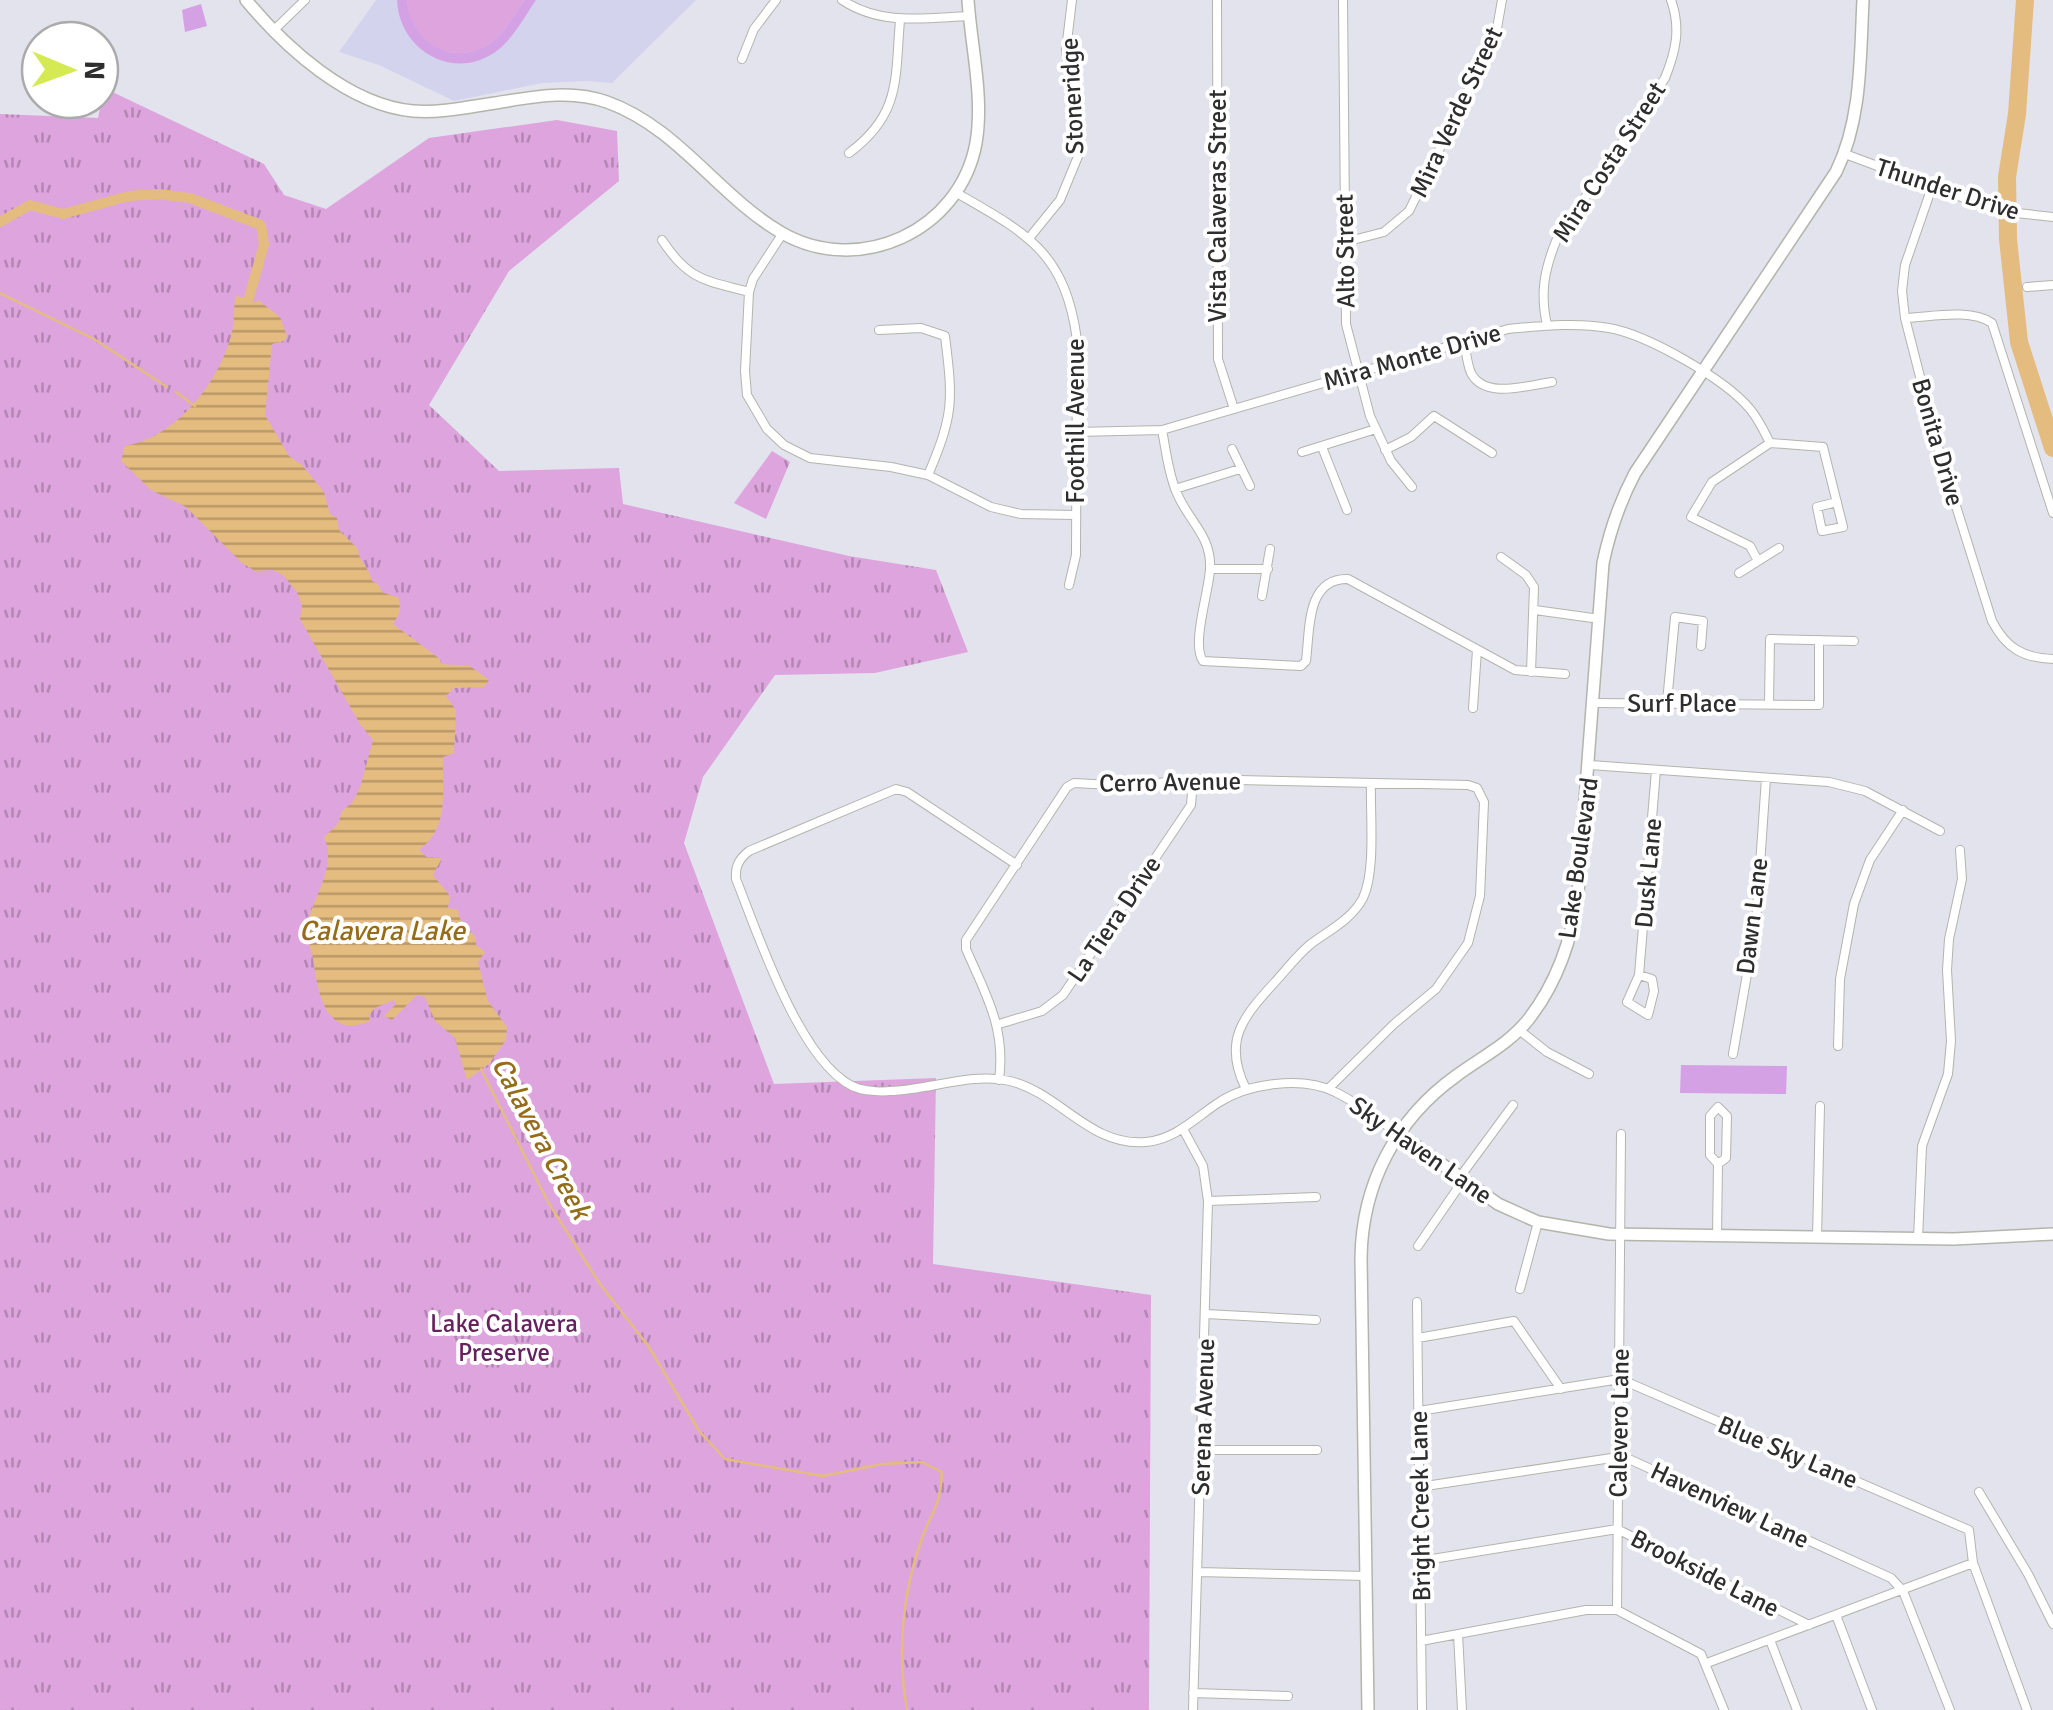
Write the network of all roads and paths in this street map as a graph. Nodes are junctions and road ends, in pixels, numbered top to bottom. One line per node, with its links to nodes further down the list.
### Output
1 (246, 0): 14 (main road)
2 (305, 0): 14 (street)
3 (776, 0): 15 (street)
4 (842, 0): 13 (street)
5 (968, 0): 12 (main road)
6 (1072, 0): 22 (street, Stoneridge)
7 (1217, 0): 35 (street, Vista Calaveras Street)
8 (1343, 0): 24 (street, Alto Street)
9 (1502, 0): 24 (street, Mira Verde Street)
10 (1671, 0): 29 (street, Mira Costa Street)
11 (1864, 0): 17 (main road, Lake Boulevard)
12 (969, 16): 13 (street); 19 (main road)
13 (900, 20): 16 (street)
14 (273, 31): 21 (main road)
15 (742, 59)
16 (849, 153)
17 (1845, 154): 18 (street, Thunder Drive); 33 (main road, Lake Boulevard)
18 (1932, 187): 20 (street, Thunder Drive); 28 (street, Bonita Drive)
19 (955, 192): 21 (main road); 22 (street, Foothill Avenue)
20 (2053, 217)
21 (783, 233): 27 (street)
22 (1030, 238): 38 (street, Foothill Avenue)
23 (662, 240): 27 (street)
24 (1345, 242): 32 (street, Alto Street)
25 (2053, 285): 26 (street)
26 (2028, 287)
27 (749, 292): 46 (street)
28 (1905, 318): 52 (street); 69 (street, Bonita Drive)
29 (1547, 326): 31 (street, Mira Monte Drive); 33 (street, Mira Monte Drive)
30 (880, 330): 46 (street)
31 (1464, 342): 32 (street, Mira Monte Drive); 34 (street)
32 (1358, 372): 35 (street, Mira Monte Drive); 36 (street, Alto Street)
33 (1701, 372): 39 (street, Mira Monte Drive); 64 (main road, Lake Boulevard)
34 (1552, 382)
35 (1234, 409): 37 (street, Mira Monte Drive)
36 (1376, 429): 40 (street); 42 (street, Alto Street)
37 (1162, 430): 38 (street, Mira Monte Drive); 49 (street)
38 (1078, 432): 53 (street, Foothill Avenue)
39 (1770, 443): 50 (street); 57 (street)
40 (1322, 447): 43 (street); 51 (street)
41 (1232, 450): 45 (street)
42 (1386, 450): 44 (street); 48 (street, Alto Street)
43 (1302, 452)
44 (1492, 453)
45 (1240, 469): 47 (street); 49 (street)
46 (928, 475): 53 (street)
47 (1250, 486)
48 (1412, 488)
49 (1174, 489): 58 (street)
50 (1836, 502)
51 (1347, 510)
52 (2053, 514)
53 (1076, 515): 61 (street, Foothill Avenue)
54 (1779, 548): 57 (street)
55 (1270, 549): 59 (street)
56 (1501, 557): 63 (street)
57 (1758, 561): 60 (street)
58 (1210, 569): 59 (street); 68 (street)
59 (1268, 569): 62 (street)
60 (1739, 573)
61 (1069, 584)
62 (1262, 596)
63 (1535, 610): 64 (street); 70 (street)
64 (1600, 619): 73 (main road, Lake Boulevard)
65 (1819, 640): 66 (street); 74 (street, Surf Place); 74 (street, Surf Place)
66 (1854, 641)
67 (1702, 646): 72 (street)
68 (1477, 650): 70 (street); 75 (street)
69 (2053, 659)
70 (1531, 672): 71 (street)
71 (1565, 674)
72 (1667, 702): 73 (street, Surf Place); 74 (street, Surf Place)
73 (1595, 703): 76 (main road, Lake Boulevard)
74 (1769, 704)
75 (1473, 708)
76 (1590, 765): 77 (street); 87 (main road, Lake Boulevard)
77 (1656, 770): 78 (street); 85 (street, Dusk Lane)
78 (1766, 778): 81 (street); 89 (street, Dawn Lane)
79 (1194, 779): 80 (street, Cerro Avenue); 84 (street, Cerro Avenue); 86 (street, La Tiera Drive)
80 (1371, 784): 92 (street); 93 (street, Cerro Avenue)
81 (1903, 810): 82 (street); 88 (street)
82 (1940, 830)
83 (1960, 850): 108 (street)
84 (1016, 864): 86 (street, Cerro Avenue); 91 (street, Sky Haven Lane)
85 (1639, 975): 85 (street, Dusk Lane)
86 (998, 1024): 91 (street, Cerro Avenue)
87 (1519, 1030): 90 (street); 97 (main road, Lake Boulevard)
88 (1838, 1046)
89 (1733, 1054)
90 (1589, 1074)
91 (999, 1080): 96 (street, Sky Haven Lane)
92 (1246, 1089): 93 (street, Sky Haven Lane); 96 (street, Sky Haven Lane)
93 (1328, 1089): 97 (street, Sky Haven Lane)
94 (1513, 1105): 100 (street)
95 (1820, 1106): 107 (street)
96 (1183, 1130): 102 (street, Serena Avenue)
97 (1398, 1133): 100 (main road, Sky Haven Lane); 127 (main road, Lake Boulevard)
98 (1621, 1134): 104 (street, Calevero Lane)
99 (1718, 1164): 99 (street); 106 (street)
100 (1462, 1178): 103 (main road, Sky Haven Lane); 109 (street)
101 (1316, 1197): 102 (street)
102 (1208, 1201): 112 (street, Serena Avenue)
103 (1538, 1222): 104 (main road, Sky Haven Lane); 110 (street)
104 (1620, 1234): 106 (main road, Sky Haven Lane); 115 (street, Calevero Lane)
105 (2053, 1234): 108 (main road, Sky Haven Lane)
106 (1717, 1236): 107 (main road, Sky Haven Lane)
107 (1817, 1238): 108 (main road, Sky Haven Lane)
108 (1918, 1239)
109 (1418, 1246)
110 (1520, 1289)
111 (1418, 1302): 114 (street, Bright Creek Lane)
112 (1206, 1314): 113 (street); 118 (street, Serena Avenue)
113 (1316, 1320)
114 (1418, 1338): 116 (street); 117 (street, Bright Creek Lane)
115 (1620, 1380): 116 (street); 120 (street, Calevero Lane); 125 (street, Blue Sky Lane)
116 (1561, 1388): 117 (street)
117 (1419, 1411): 121 (street, Bright Creek Lane)
118 (1202, 1450): 119 (street); 126 (street, Serena Avenue)
119 (1317, 1450)
120 (1618, 1458): 121 (street, Havenview Lane); 123 (street, Calevero Lane); 128 (street, Havenview Lane)
121 (1419, 1487): 124 (street, Bright Creek Lane)
122 (1979, 1492): 131 (street)
123 (1618, 1529): 124 (street, Brookside Lane); 129 (street, Calevero Lane); 132 (street, Brookside Lane)
124 (1420, 1561): 135 (street, Bright Creek Lane)
125 (1973, 1563): 128 (street); 147 (street, Blue Sky Lane)
126 (1198, 1572): 127 (street); 137 (street, Serena Avenue)
127 (1366, 1576): 140 (main road, Lake Boulevard)
128 (1904, 1591): 130 (street); 146 (street)
129 (1617, 1610): 133 (street); 136 (street)
130 (1836, 1615): 132 (street); 145 (street)
131 (2053, 1624)
132 (1810, 1625): 134 (street)
133 (1458, 1634): 135 (street); 142 (street)
134 (1770, 1640): 136 (street); 144 (street)
135 (1421, 1641): 141 (street, Bright Creek Lane)
136 (1707, 1663): 143 (street)
137 (1193, 1694): 138 (street); 139 (street, Serena Avenue)
138 (1288, 1696)
139 (1192, 1710)
140 (1368, 1710)
141 (1422, 1710)
142 (1462, 1710)
143 (1724, 1710)
144 (1797, 1710)
145 (1872, 1710)
146 (1950, 1710)
147 (2027, 1710)

